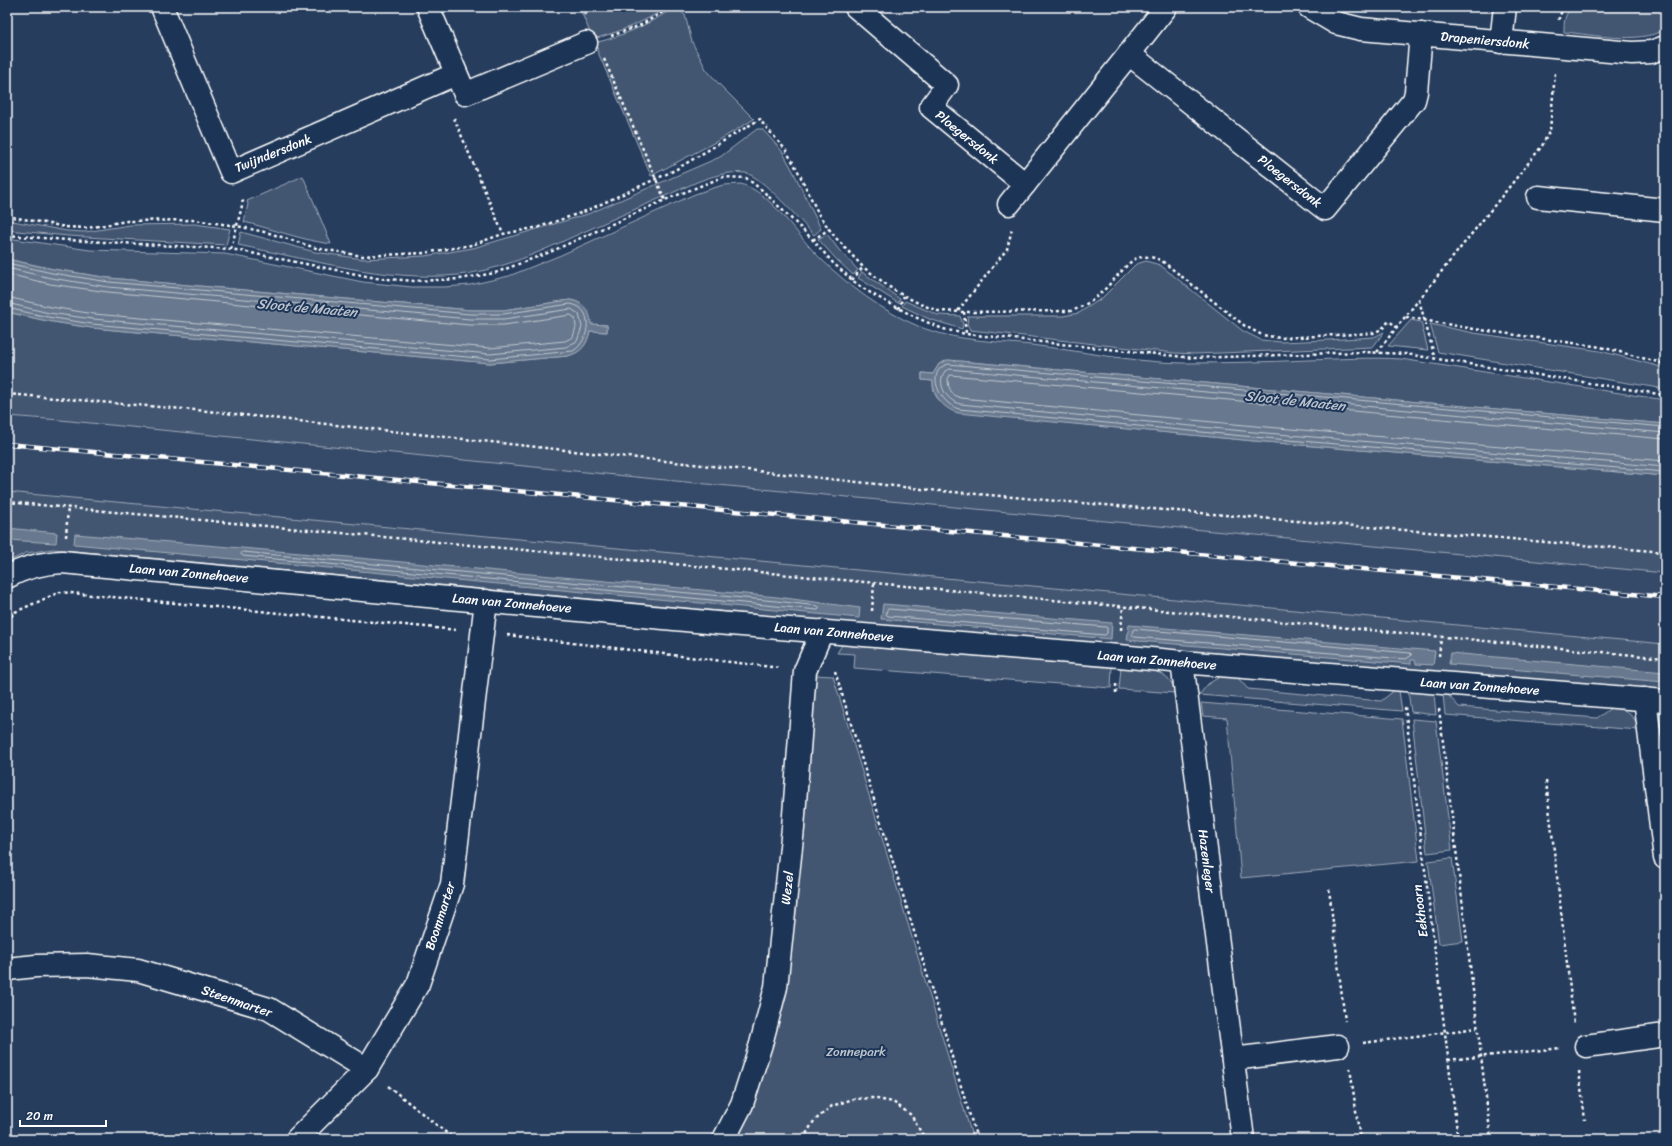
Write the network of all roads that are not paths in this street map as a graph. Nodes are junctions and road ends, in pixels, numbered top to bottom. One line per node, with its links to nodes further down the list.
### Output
1 (162, 7): 12 (street, Twijndersdonk)
2 (428, 7): 12 (street)
3 (856, 7): 13 (street, Ploegersdonk)
4 (1166, 7): 11 (street)
5 (1309, 7): 7 (street, Drapeniersdonk)
6 (1505, 7): 9 (street)
7 (1420, 34): 9 (street, Drapeniersdonk); 11 (street, Ploegersdonk)
8 (591, 42): 12 (street, Twijndersdonk)
9 (1501, 42): 10 (street, Drapeniersdonk)
10 (1665, 48)
11 (1129, 54): 13 (street)
12 (460, 84)
13 (1025, 184): 15 (street)
14 (1538, 197): 16 (street)
15 (1010, 204)
16 (1665, 210)
17 (7, 577): 18 (street, Laan van Zonnehoeve)
18 (486, 601): 19 (street, Laan van Zonnehoeve); 28 (street, Boommarter)
19 (822, 631): 20 (street, Laan van Zonnehoeve); 30 (street, Wezel)
20 (1182, 662): 21 (street, Laan van Zonnehoeve); 27 (street, Hazenleger)
21 (1655, 700): 22 (street)
22 (1665, 858)
23 (7, 969): 28 (street, Steenmarter)
24 (1665, 1035): 26 (street)
25 (1342, 1045): 27 (street)
26 (1581, 1046)
27 (1233, 1059): 31 (street, Hazenleger)
28 (367, 1069): 29 (street, Boommarter)
29 (297, 1139)
30 (724, 1139)
31 (1243, 1139)

